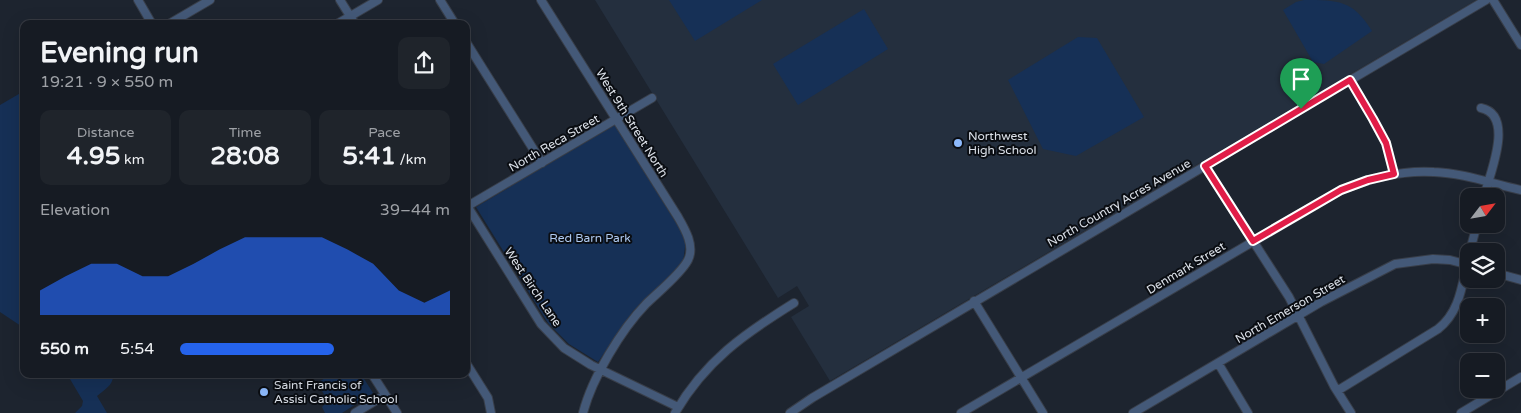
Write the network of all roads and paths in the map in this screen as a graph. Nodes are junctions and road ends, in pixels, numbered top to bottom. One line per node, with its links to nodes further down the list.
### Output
1 (138, 0): 10 (street)
2 (210, 0): 11 (street)
3 (340, 0): 9 (street)
4 (378, 0): 9 (street)
5 (440, 0): 14 (street)
6 (541, 0): 20 (street, West 9th Street North)
7 (1486, 0): 17 (street, North Country Acres Avenue)
8 (1494, 0): 15 (street)
9 (350, 16): 12 (street); 13 (street)
10 (150, 20)
11 (176, 20)
12 (344, 20)
13 (352, 20)
14 (452, 20)
15 (1521, 45)
16 (470, 48): 21 (street)
17 (1350, 80): 22 (street, North Country Acres Avenue); 23 (street)
18 (652, 98): 20 (street, North Reca Street)
19 (1481, 108): 24 (street)
20 (616, 119): 21 (street, North Reca Street); 39 (street, West 9th Street North)
21 (542, 163): 27 (street, North Reca Street)
22 (1205, 166): 29 (street); 34 (street, North Country Acres Avenue)
23 (1394, 174): 24 (street, Denmark Street); 29 (street, Denmark Street)
24 (1488, 182): 25 (street); 26 (street, Denmark Street)
25 (1486, 188)
26 (1521, 190)
27 (470, 204)
28 (470, 211): 39 (street, West Birch Lane)
29 (1253, 241): 36 (street); 40 (street, Denmark Street)
30 (1460, 263): 36 (street, North Emerson Street)
31 (1505, 276): 32 (street)
32 (1521, 280)
33 (1461, 288): 43 (street)
34 (974, 301): 40 (street); 50 (street, North Country Acres Avenue)
35 (794, 303): 45 (street)
36 (1298, 316): 37 (street, North Emerson Street); 43 (street)
37 (1218, 363): 53 (street, North Emerson Street); 54 (street)
38 (470, 369): 48 (street)
39 (602, 370): 45 (street, West Birch Lane); 49 (street)
40 (1021, 377): 51 (street, Denmark Street); 52 (street)
41 (1521, 377): 56 (street)
42 (374, 378): 44 (street)
43 (1337, 391): 55 (street)
44 (385, 395): 46 (street); 47 (street)
45 (677, 410)
46 (355, 413)
47 (397, 413)
48 (491, 413)
49 (583, 413)
50 (790, 413)
51 (961, 413)
52 (1043, 413)
53 (1133, 413)
54 (1248, 413)
55 (1351, 413)
56 (1461, 413)

